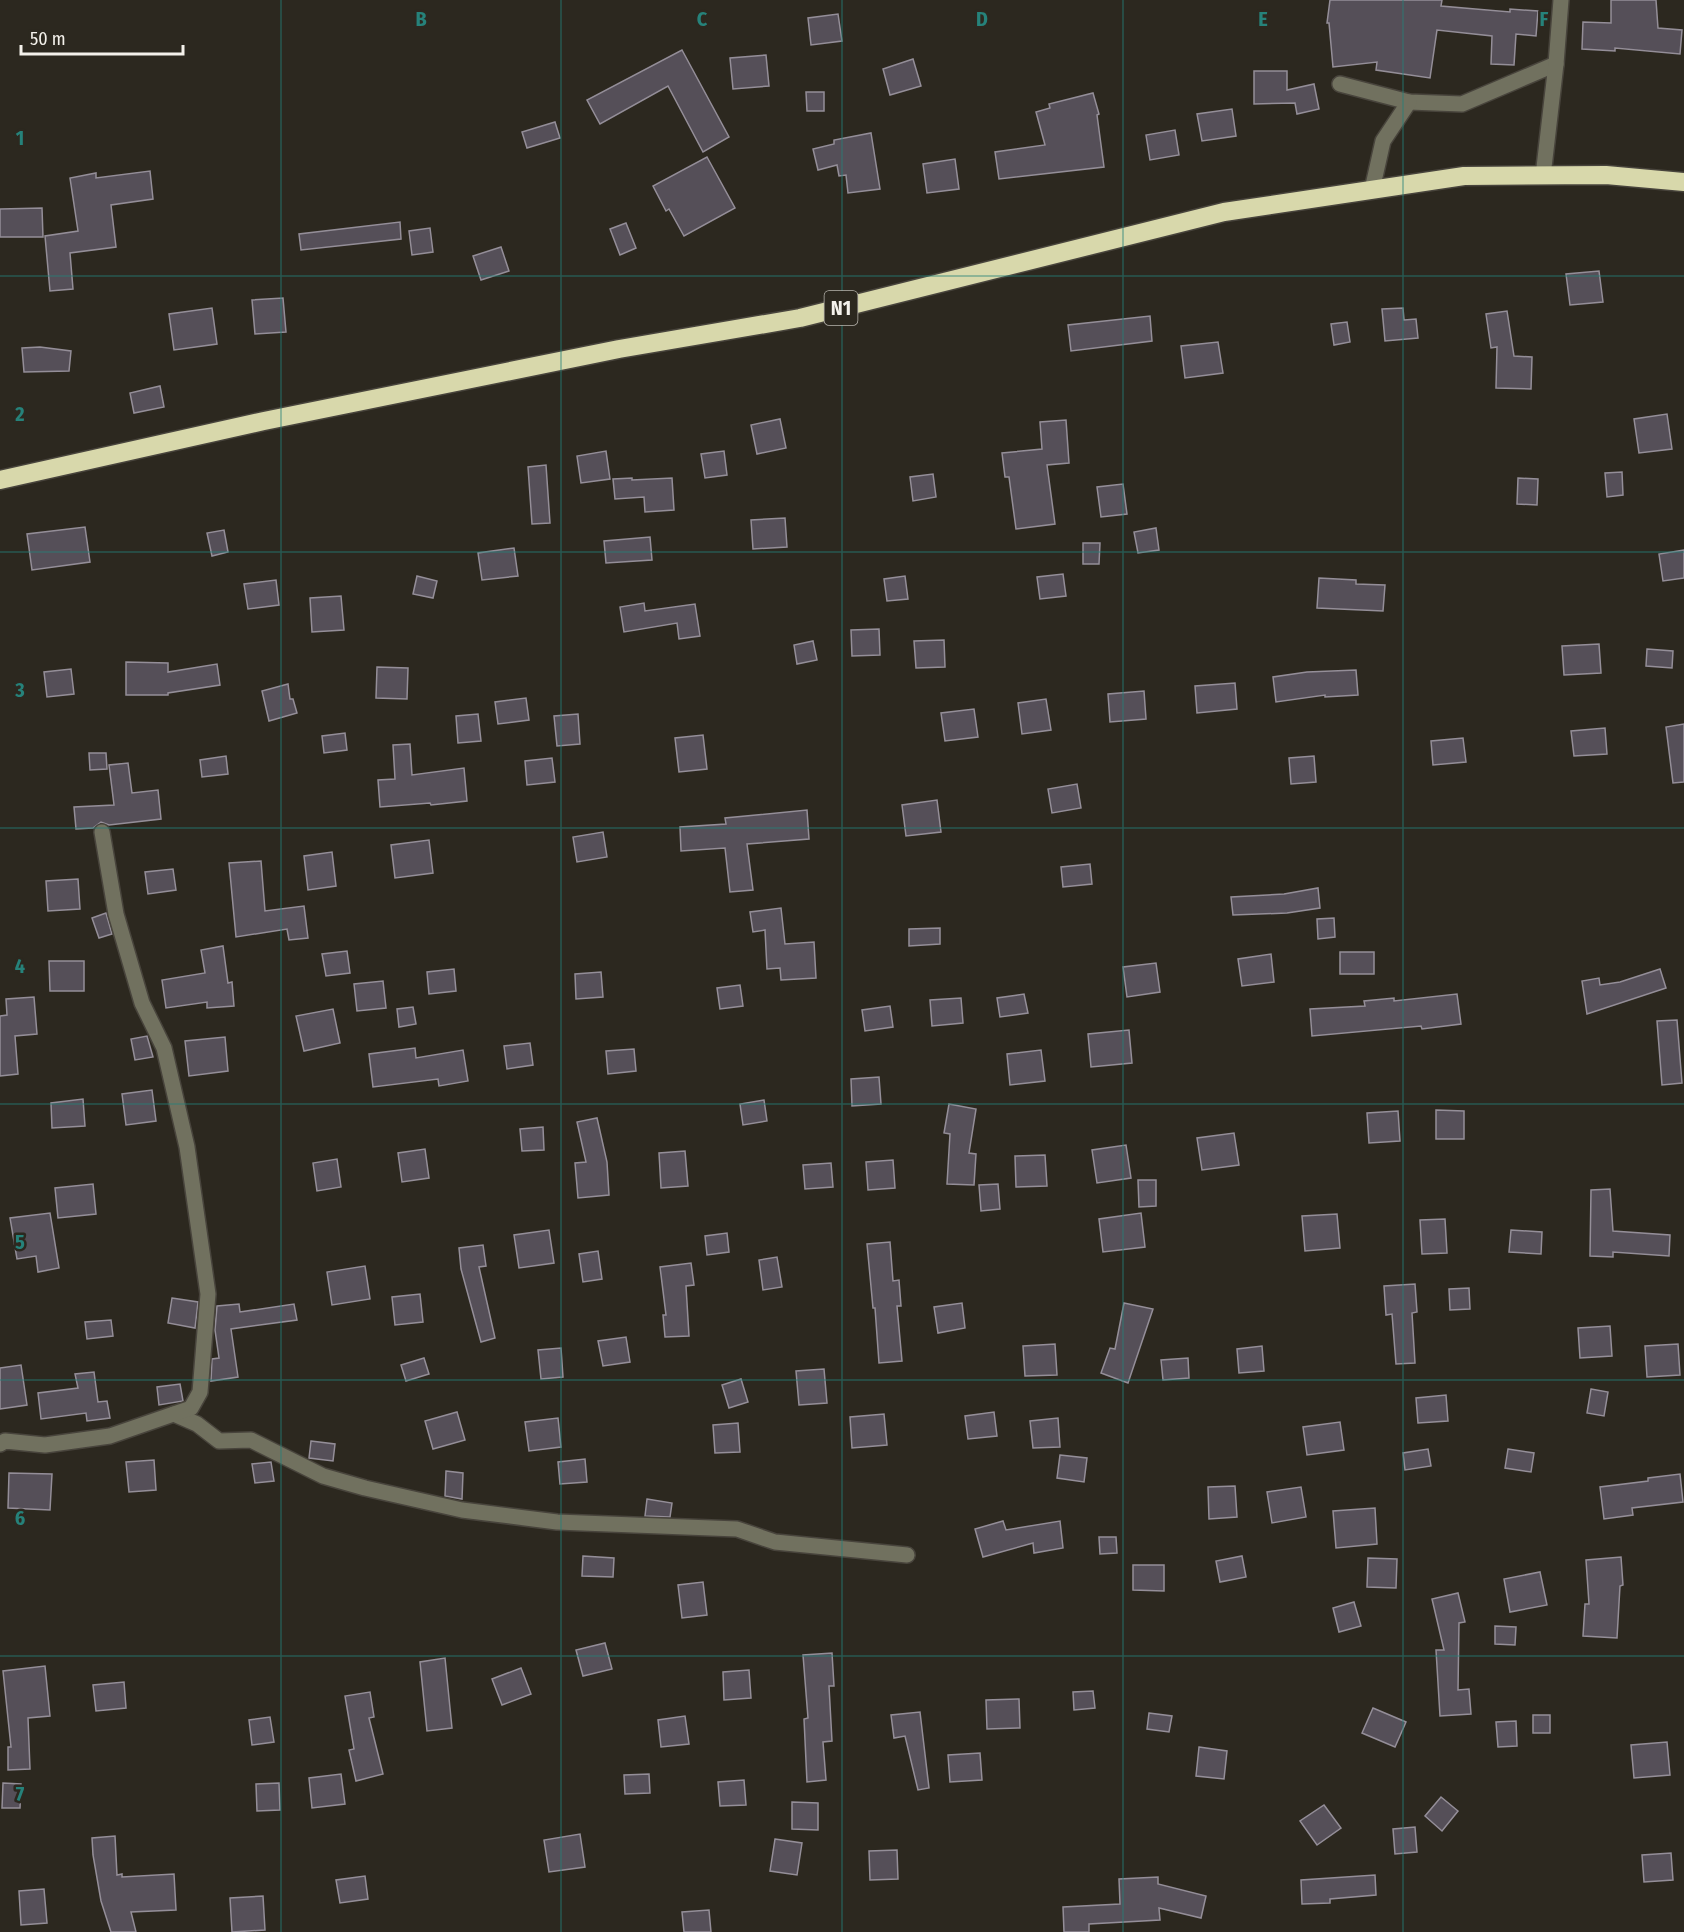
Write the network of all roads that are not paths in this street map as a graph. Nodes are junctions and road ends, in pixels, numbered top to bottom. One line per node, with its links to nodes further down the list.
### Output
1 (1561, 0): 2 (street)
2 (1556, 64): 4 (street); 5 (street)
3 (1340, 84): 4 (street)
4 (1409, 102): 7 (street)
5 (1543, 176): 6 (highway, N1); 7 (highway, N1)
6 (1684, 182)
7 (1372, 190): 8 (highway, N1)
8 (0, 480)
9 (102, 832): 10 (street)
10 (174, 1414): 11 (street); 12 (street)
11 (0, 1444)
12 (907, 1555)

